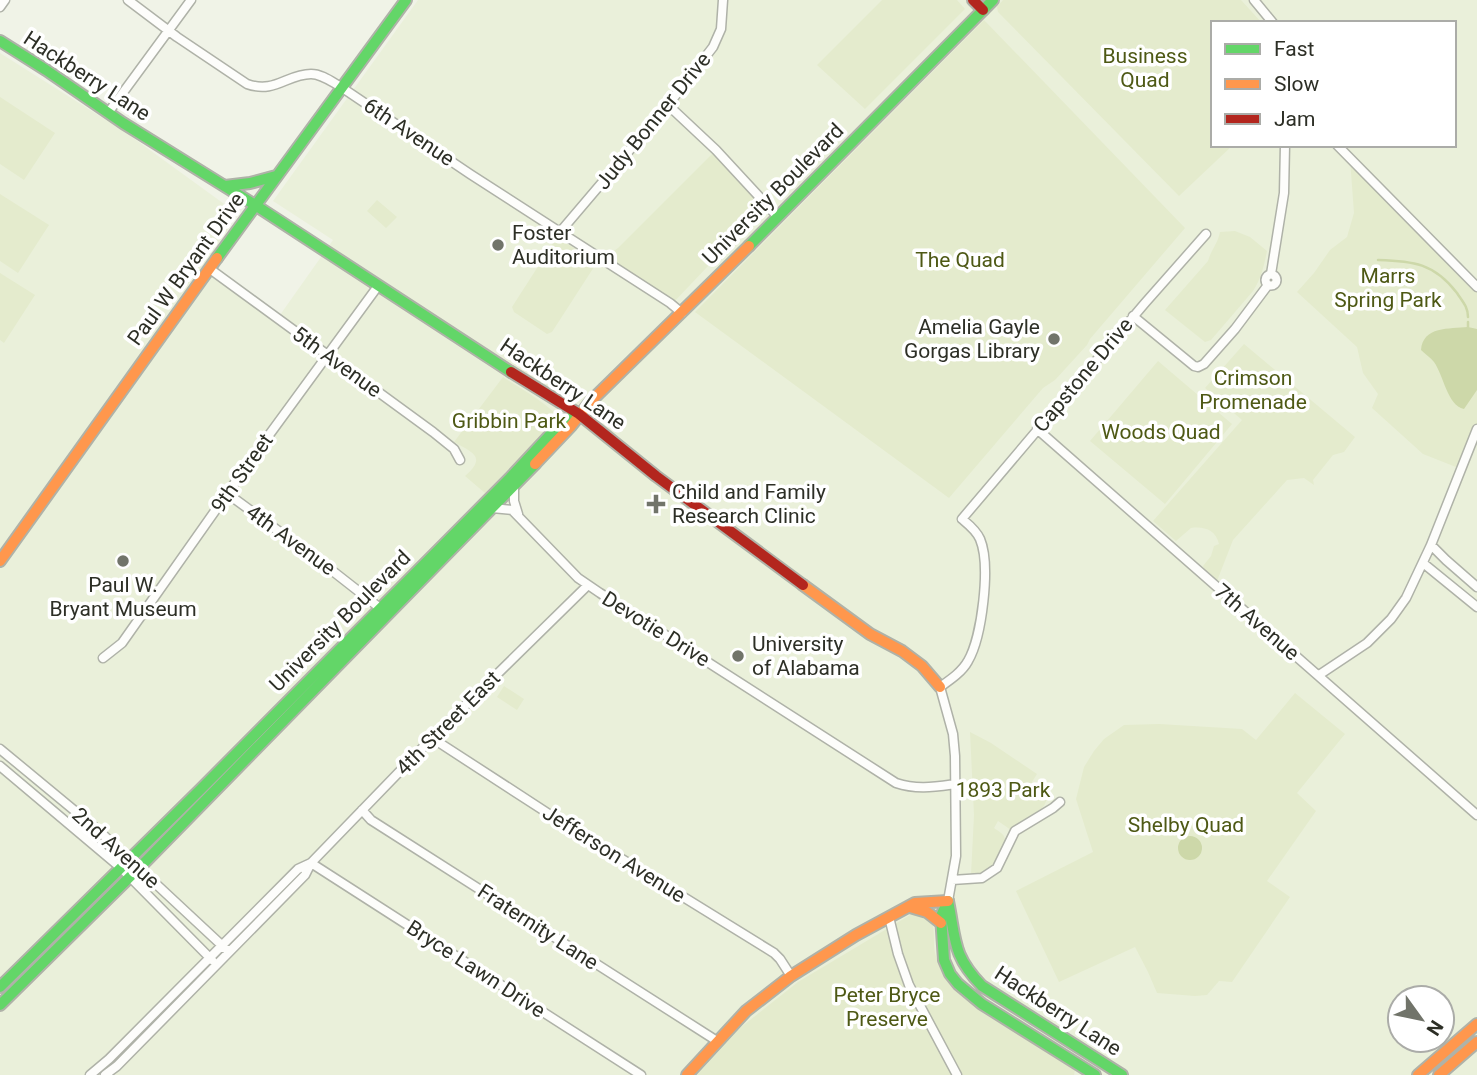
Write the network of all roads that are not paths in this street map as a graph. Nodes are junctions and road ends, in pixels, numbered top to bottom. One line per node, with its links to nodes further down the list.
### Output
1 (5, 0): 9 (street)
2 (128, 0): 12 (street, 6th Avenue)
3 (191, 0): 12 (street)
4 (406, 0): 14 (main road, Paul W Bryant Drive)
5 (723, 0): 15 (street, Judy Bonner Drive)
6 (973, 0): 10 (main road)
7 (993, 0): 10 (main road, University Boulevard)
8 (1254, 0): 11 (street)
9 (0, 7)
10 (983, 10): 22 (main road, University Boulevard)
11 (1271, 21)
12 (169, 31): 14 (street, 6th Avenue); 16 (street)
13 (0, 41): 16 (main road, Hackberry Lane)
14 (341, 87): 19 (main road, Paul W Bryant Drive); 23 (street, 6th Avenue)
15 (668, 105): 22 (street); 23 (street, Judy Bonner Drive)
16 (108, 113): 20 (main road, Hackberry Lane)
17 (1284, 147): 29 (street)
18 (1339, 147): 27 (street)
19 (276, 176): 20 (main road); 21 (main road, Paul W Bryant Drive)
20 (225, 186): 21 (main road, Hackberry Lane)
21 (255, 205): 25 (main road, Paul W Bryant Drive); 26 (main road, Hackberry Lane)
22 (777, 216): 28 (main road, University Boulevard)
23 (560, 232): 28 (street, 6th Avenue)
24 (1206, 234): 29 (street, Capstone Drive)
25 (210, 269): 30 (street, 5th Avenue); 40 (main road, Paul W Bryant Drive)
26 (378, 286): 30 (street, 9th Street); 31 (main road, Hackberry Lane)
27 (1477, 287)
28 (682, 313): 31 (main road, University Boulevard)
29 (1133, 316): 32 (street, Capstone Drive)
30 (327, 355): 34 (street, 5th Avenue); 36 (street, 9th Street)
31 (579, 414): 35 (main road, University Boulevard); 45 (main road, University Boulevard); 48 (main road, Hackberry Lane)
32 (1037, 429): 47 (street, 7th Avenue); 48 (street, Capstone Drive)
33 (1477, 429): 39 (street)
34 (460, 460)
35 (514, 486): 37 (main road, University Boulevard); 38 (street)
36 (228, 494): 45 (street, 4th Avenue); 46 (street, 9th Street)
37 (492, 508): 38 (street); 45 (main road, University Boulevard)
38 (519, 516): 42 (street, Devotie Drive)
39 (1431, 544): 41 (street); 43 (street)
40 (0, 561)
41 (1423, 563): 44 (street); 47 (street)
42 (588, 585): 49 (street, 4th Street East); 52 (street, Devotie Drive)
43 (1477, 587)
44 (1476, 604)
45 (384, 611): 56 (main road, University Boulevard); 59 (main road, University Boulevard)
46 (103, 658)
47 (1319, 676): 55 (street, 7th Avenue)
48 (940, 687): 52 (street, Hackberry Lane)
49 (432, 738): 54 (street, 4th Street East); 70 (street, Jefferson Avenue)
50 (0, 749): 56 (street, 2nd Avenue)
51 (0, 766): 58 (street, 2nd Avenue)
52 (956, 784): 61 (street, Hackberry Lane)
53 (1060, 802): 61 (street)
54 (362, 810): 57 (street, 4th Street East); 74 (street, Fraternity Lane)
55 (1477, 815)
56 (130, 860): 58 (main road, University Boulevard); 59 (street, 2nd Avenue)
57 (311, 863): 66 (street, 4th Street East); 67 (street, 4th Street East); 78 (street, Bryce Lawn Drive)
58 (121, 868): 60 (street, 2nd Avenue); 71 (main road, University Boulevard)
59 (139, 868): 60 (main road, University Boulevard); 66 (street, 2nd Avenue)
60 (131, 877): 68 (street, 2nd Avenue); 72 (main road, University Boulevard)
61 (952, 880): 62 (street, Hackberry Lane)
62 (948, 901): 63 (main road); 65 (main road, Hackberry Lane); 82 (main road, Hackberry Lane)
63 (907, 907): 64 (main road); 65 (main road)
64 (889, 917): 70 (main road); 80 (street)
65 (941, 923): 81 (main road, Hackberry Lane)
66 (222, 945): 67 (street, 2nd Avenue); 68 (street, 4th Street East)
67 (229, 952): 69 (street, 4th Street East)
68 (209, 957): 69 (street, 2nd Avenue); 76 (street, 4th Street East)
69 (217, 964): 77 (street, 4th Street East)
70 (791, 975): 74 (main road)
71 (0, 987)
72 (0, 1005)
73 (1477, 1024): 83 (main road)
74 (716, 1041): 79 (main road)
75 (1477, 1042): 84 (main road)
76 (90, 1075)
77 (105, 1075)
78 (641, 1075)
79 (687, 1075)
80 (957, 1075)
81 (1095, 1075)
82 (1122, 1075)
83 (1418, 1075)
84 (1439, 1075)

